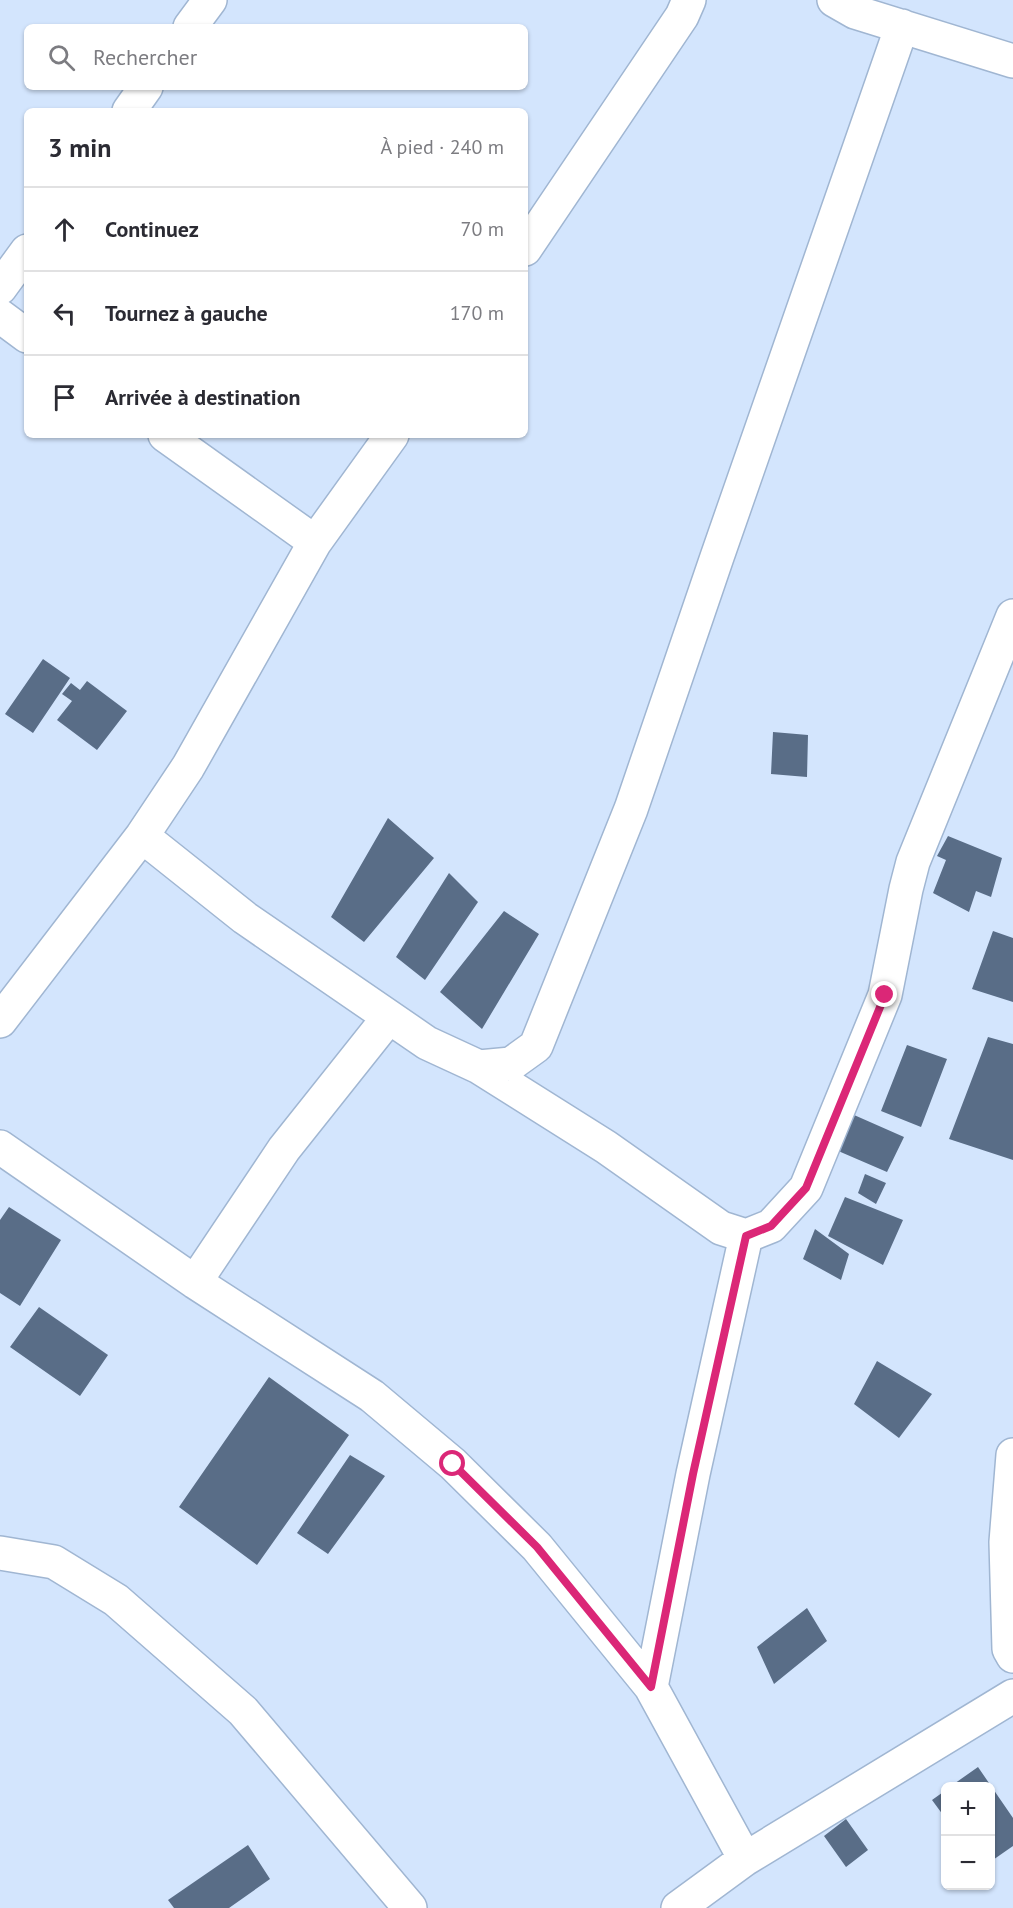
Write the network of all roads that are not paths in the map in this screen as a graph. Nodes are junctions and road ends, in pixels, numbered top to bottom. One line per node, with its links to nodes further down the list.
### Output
1 (210, 0): 4 (street)
2 (689, 0): 9 (street)
3 (834, 0): 5 (street)
4 (192, 24)
5 (902, 27): 6 (street); 21 (street)
6 (1013, 61)
7 (144, 90): 8 (street)
8 (131, 108)
9 (528, 245)
10 (24, 255): 11 (street)
11 (0, 288)
12 (0, 316): 13 (street)
13 (24, 334)
14 (169, 438): 16 (street)
15 (390, 438): 16 (street)
16 (315, 542): 18 (street)
17 (1013, 616): 23 (street)
18 (142, 836): 19 (street); 20 (street)
19 (389, 1017): 21 (street); 24 (street)
20 (0, 1021)
21 (479, 1067): 23 (street)
22 (0, 1147): 24 (street)
23 (746, 1236): 28 (street)
24 (195, 1282): 28 (street)
25 (1013, 1455): 27 (street)
26 (0, 1553): 31 (street)
27 (1013, 1656)
28 (651, 1687): 30 (street)
29 (1013, 1696): 30 (street)
30 (745, 1860): 32 (street)
31 (410, 1908)
32 (678, 1908)

